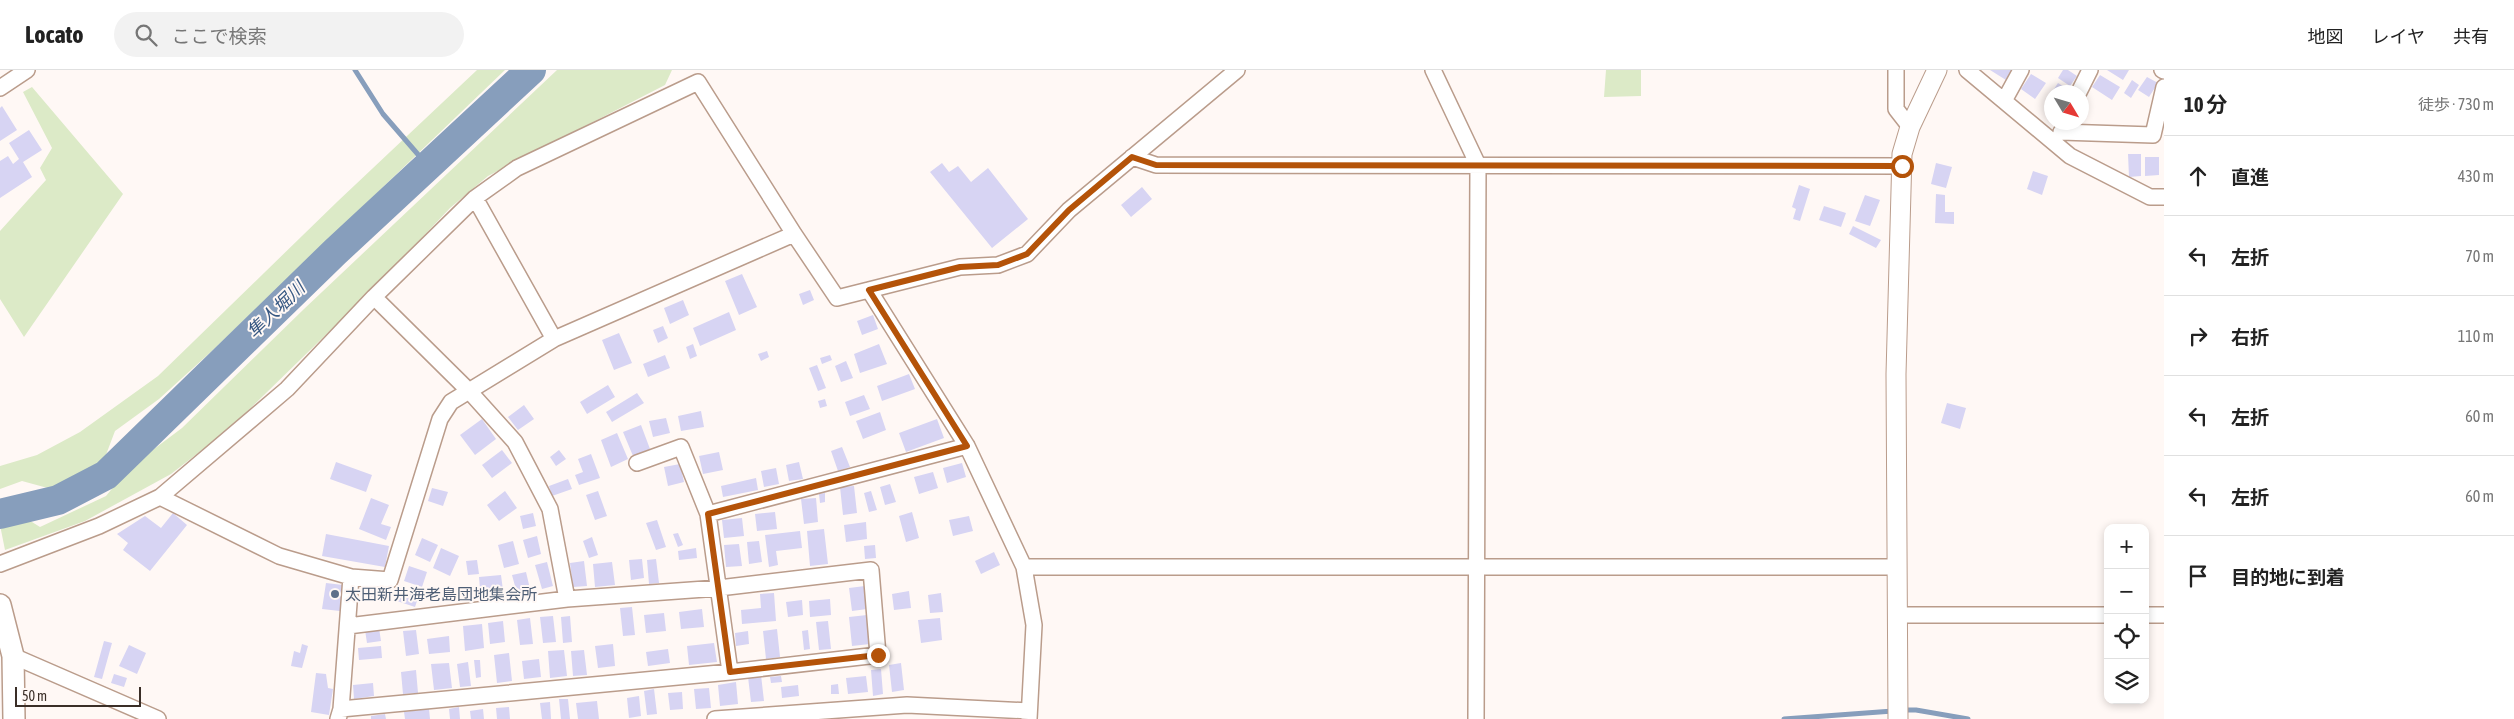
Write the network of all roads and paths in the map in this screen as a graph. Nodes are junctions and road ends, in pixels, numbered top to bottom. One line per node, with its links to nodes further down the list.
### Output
1 (27, 70): 11 (street)
2 (1237, 70): 15 (street)
3 (1433, 70): 16 (street)
4 (1896, 70): 13 (street)
5 (1937, 70): 13 (street)
6 (1967, 70): 12 (street)
7 (2021, 70): 12 (street)
8 (2090, 70): 9 (street)
9 (2082, 85)
10 (2164, 87): 14 (street)
11 (0, 88)
12 (2004, 101): 14 (street)
13 (1910, 127): 17 (street)
14 (2060, 132): 18 (street)
15 (1132, 157): 16 (street); 21 (street)
16 (1478, 165): 17 (street); 32 (street)
17 (1902, 166): 31 (street)
18 (2164, 197)
19 (475, 198): 20 (street); 22 (street); 23 (street)
20 (794, 234): 21 (street); 23 (street)
21 (869, 290): 25 (street)
22 (374, 297): 24 (street); 27 (street)
23 (554, 339): 24 (street)
24 (470, 392): 33 (street); 35 (street)
25 (967, 446): 28 (street); 30 (street)
26 (637, 463): 28 (street)
27 (160, 497): 29 (street); 33 (street)
28 (708, 514): 34 (street)
29 (0, 564)
30 (1024, 567): 32 (street); 45 (street)
31 (1897, 567): 32 (street); 37 (street)
32 (1478, 568): 49 (street)
33 (352, 577): 41 (street)
34 (719, 588): 35 (street); 43 (street); 43 (street)
35 (567, 599): 41 (street)
36 (0, 605): 42 (main road)
37 (1898, 615): 38 (street); 50 (street)
38 (2104, 615)
39 (2149, 615): 40 (street)
40 (2164, 615)
41 (348, 626): 44 (street)
42 (14, 656): 46 (main road); 47 (street)
43 (730, 672): 44 (street)
44 (340, 714)
45 (1029, 715): 48 (street)
46 (14, 719)
47 (158, 719)
48 (715, 719)
49 (1476, 719)
50 (1898, 719)

